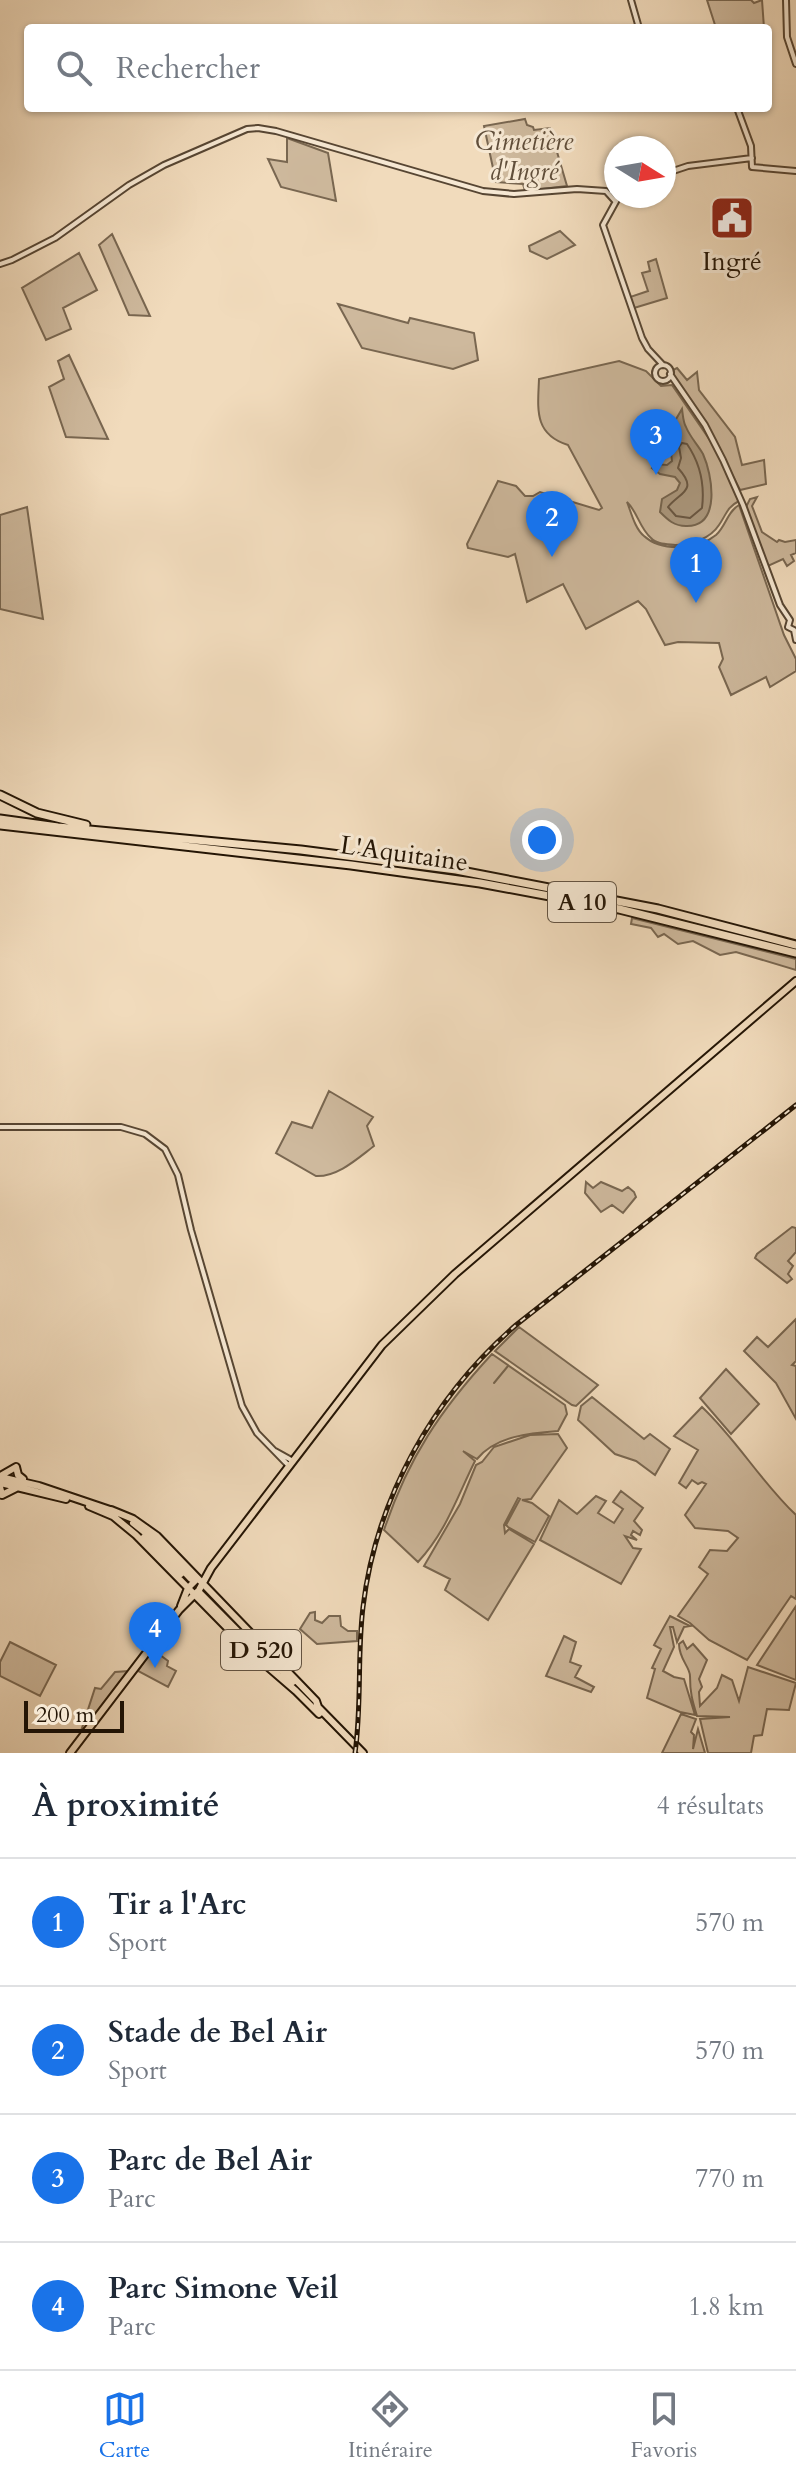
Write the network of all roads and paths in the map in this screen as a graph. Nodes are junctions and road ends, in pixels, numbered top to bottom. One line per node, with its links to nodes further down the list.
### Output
1 (631, 0): 3 (street)
2 (786, 0): 4 (street)
3 (638, 24)
4 (796, 64)
5 (739, 112): 6 (street)
6 (752, 158): 7 (street); 8 (street)
7 (676, 170)
8 (796, 171)
9 (604, 191): 14 (street)
10 (611, 208): 11 (street)
11 (607, 216): 13 (street); 13 (street)
12 (599, 233): 13 (street)
13 (607, 234): 15 (street)
14 (0, 264)
15 (655, 358): 16 (street); 17 (street)
16 (663, 365): 17 (street); 18 (street)
17 (657, 368): 19 (street)
18 (670, 374): 19 (street); 20 (street)
19 (665, 381): 20 (street)
20 (679, 387): 21 (street)
21 (793, 620): 22 (street)
22 (795, 629): 23 (street)
23 (796, 640)
24 (0, 795): 27 (highway)
25 (0, 819): 27 (highway, L'Aquitaine / A 10)
26 (0, 825): 29 (highway, L'Aquitaine / A 10)
27 (111, 830): 28 (highway, L'Aquitaine / A 10)
28 (796, 945)
29 (796, 953)
30 (796, 981): 32 (main road)
31 (0, 1127): 32 (street)
32 (291, 1464): 37 (main road)
33 (2, 1481): 34 (main road); 34 (main road); 35 (main road); 35 (main road)
34 (26, 1488): 36 (main road)
35 (53, 1490): 36 (main road)
36 (112, 1513): 37 (main road); 37 (main road); 37 (main road)
37 (196, 1586): 38 (main road, D 520); 38 (main road, D 520); 39 (main road)
38 (360, 1752)
39 (70, 1753)

